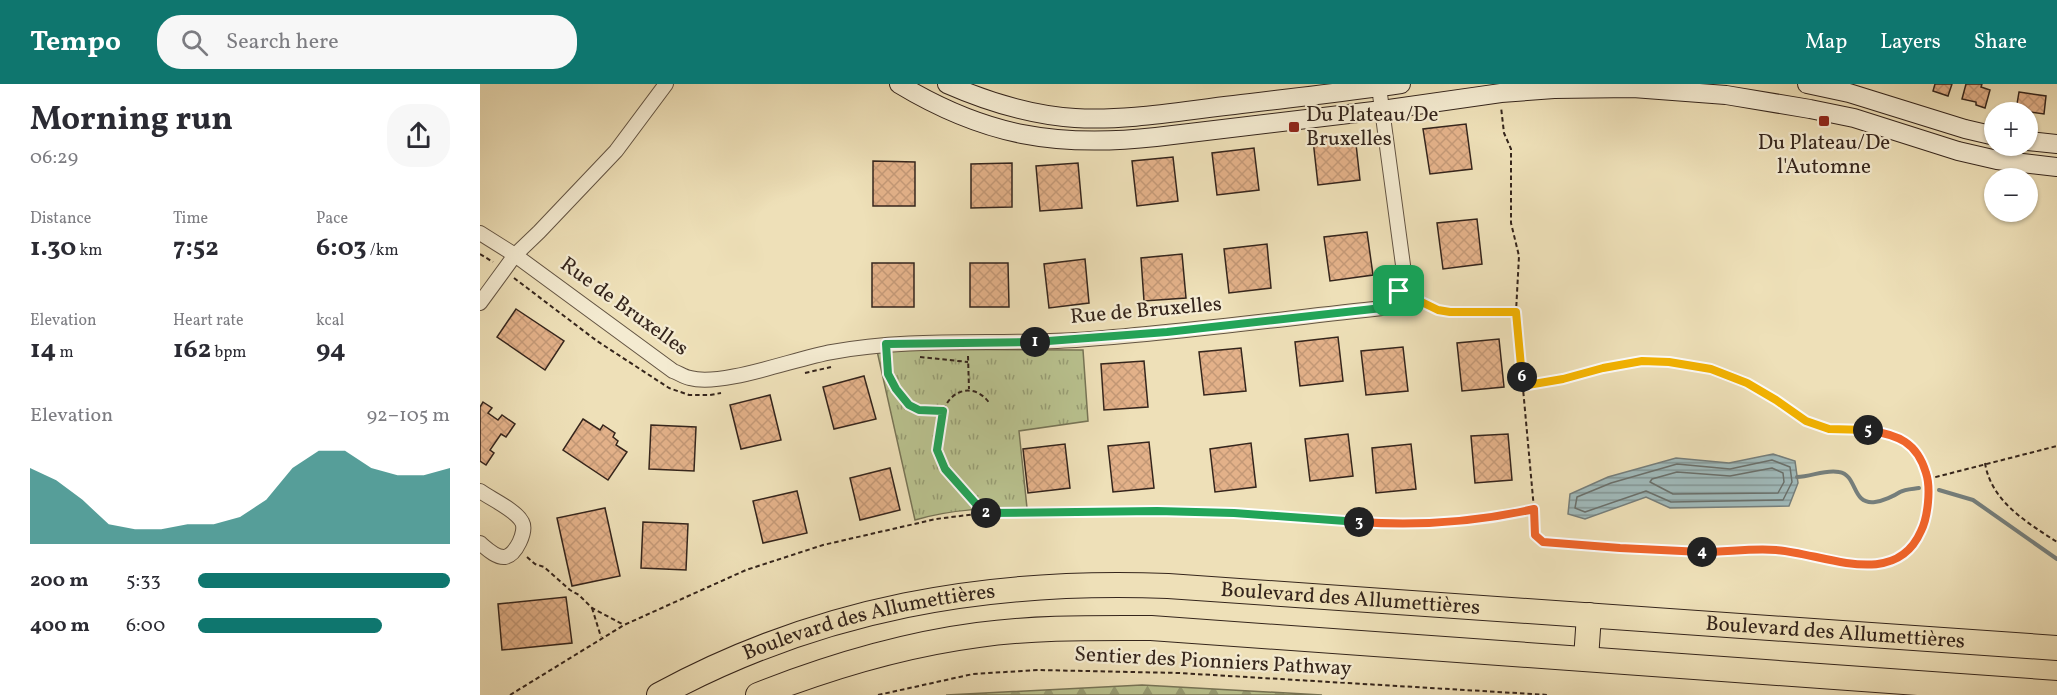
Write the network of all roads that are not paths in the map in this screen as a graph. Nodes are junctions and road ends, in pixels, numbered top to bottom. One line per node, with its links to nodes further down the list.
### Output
1 (666, 84): 15 (street)
2 (899, 84): 9 (main road)
3 (947, 84): 7 (main road)
4 (1401, 84): 7 (main road)
5 (1811, 85): 8 (main road); 10 (main road)
6 (1589, 86): 8 (main road); 9 (main road)
7 (1379, 87): 9 (street)
8 (1810, 109): 13 (main road)
9 (1382, 110): 15 (street, Rue de Bruxelles)
10 (1984, 133)
11 (2038, 142): 12 (main road)
12 (2057, 144)
13 (2057, 166)
14 (480, 232): 15 (street, Rue de Bruxelles)
15 (515, 255): 16 (street)
16 (480, 303)
17 (480, 491): 18 (street)
18 (480, 543)
19 (1589, 615): 20 (highway, Boulevard des Allumettières); 21 (highway); 23 (highway, Boulevard des Allumettières)
20 (2057, 648)
21 (1586, 659): 22 (highway, Boulevard des Allumettières); 24 (highway, Boulevard des Allumettières)
22 (2057, 693)
23 (659, 695)
24 (758, 695)

